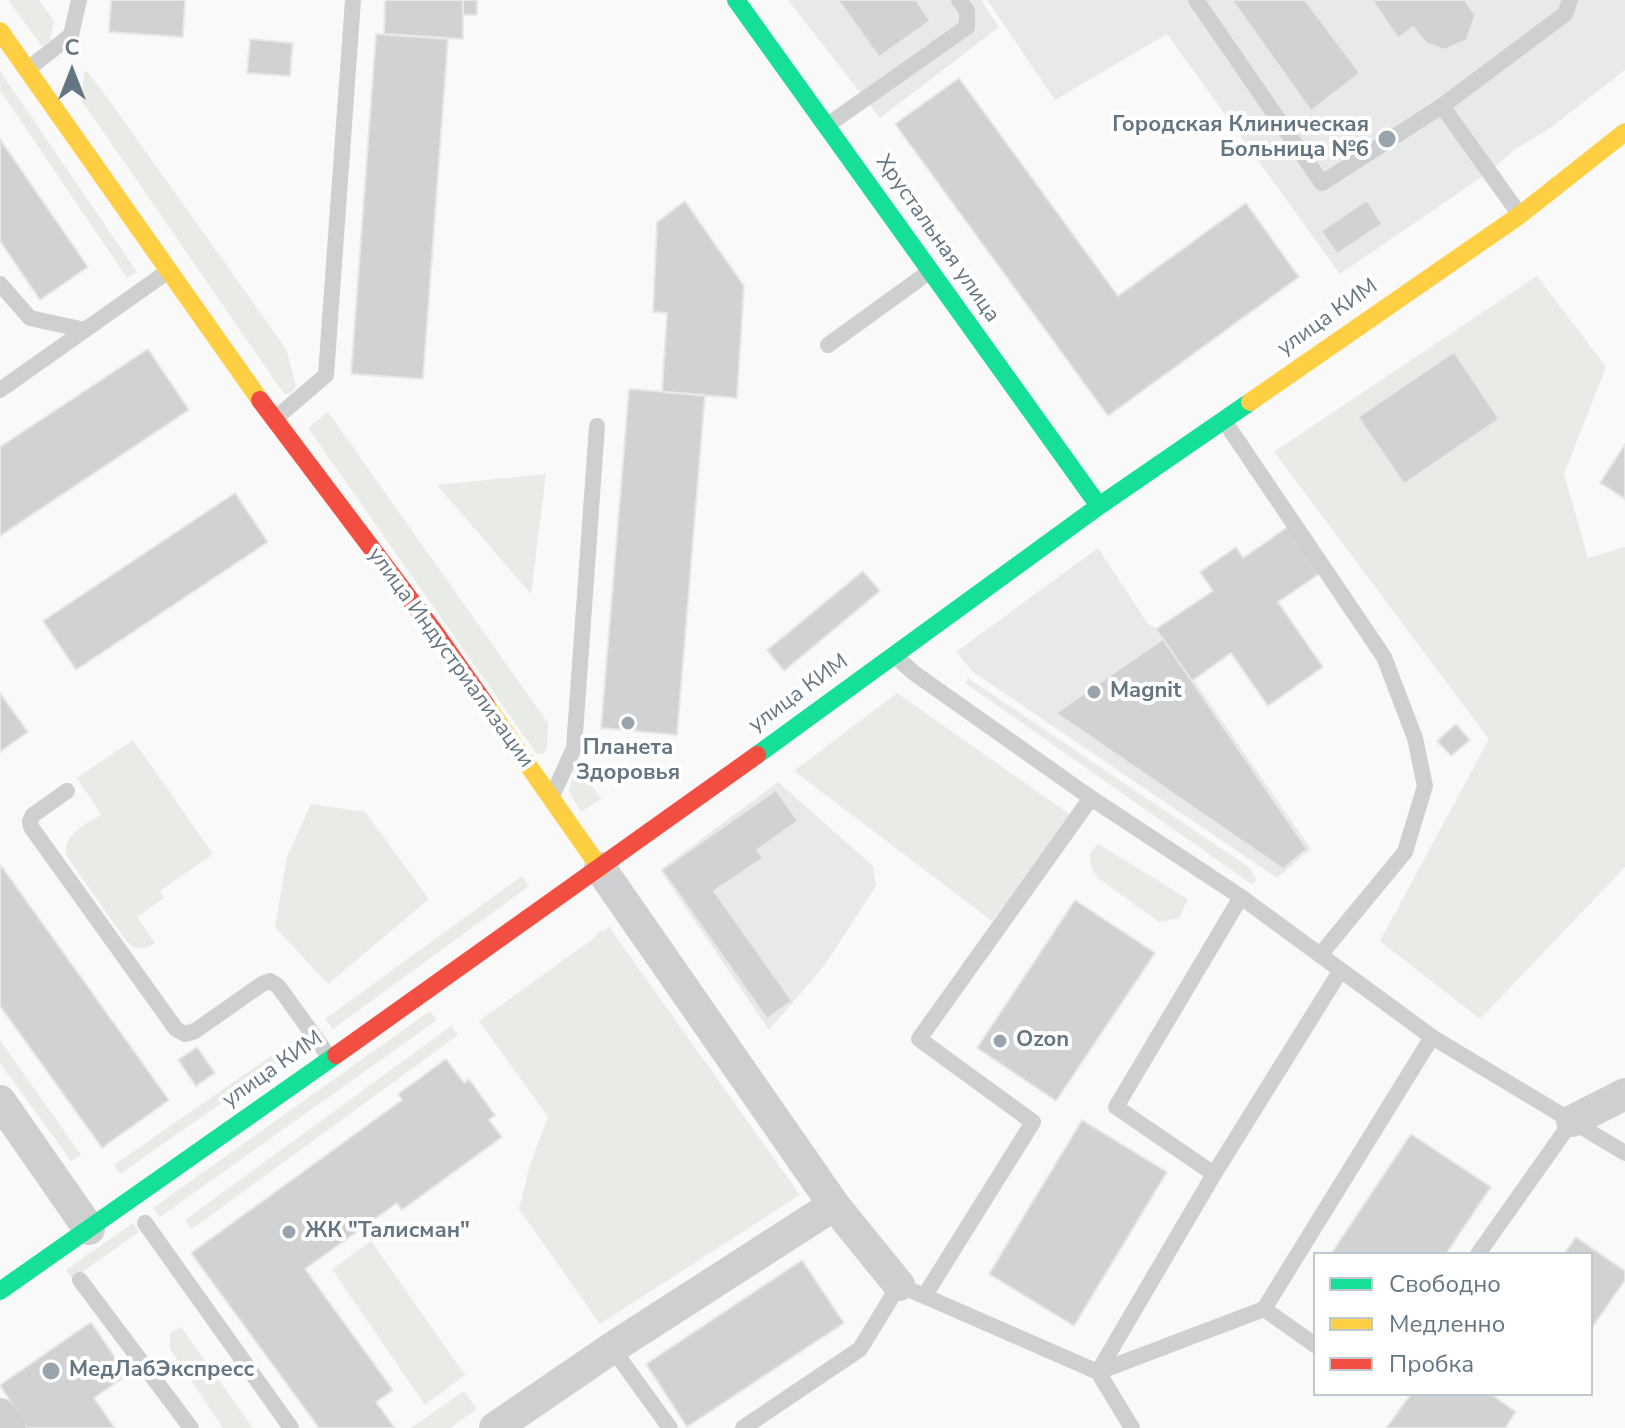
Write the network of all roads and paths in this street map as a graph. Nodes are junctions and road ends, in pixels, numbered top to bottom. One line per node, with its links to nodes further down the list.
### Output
1 (79, 0): 8 (lane)
2 (353, 0): 19 (lane)
3 (736, 0): 10 (street, Хрустальная улица)
4 (959, 0): 10 (lane)
5 (1196, 0): 9 (lane)
6 (1570, 0): 9 (lane)
7 (0, 31): 8 (street, улица Индустриализации)
8 (28, 69): 13 (street, улица Индустриализации)
9 (1442, 106): 12 (lane)
10 (826, 125): 14 (street, Хрустальная улица)
11 (1625, 132): 12 (street, улица КИМ)
12 (1520, 215): 20 (street, улица КИМ)
13 (168, 271): 16 (lane); 19 (street, улица Индустриализации)
14 (930, 271): 17 (lane); 22 (street, Хрустальная улица)
15 (0, 284): 16 (lane)
16 (85, 330): 18 (lane)
17 (828, 345)
18 (0, 390)
19 (274, 420): 25 (street, улица Индустриализации)
20 (1224, 420): 22 (street, улица КИМ); 29 (lane)
21 (597, 426): 25 (lane)
22 (1099, 506): 23 (street, улица КИМ)
23 (894, 654): 26 (lane); 27 (street, улица КИМ)
24 (67, 791): 32 (lane)
25 (551, 798): 27 (street, улица Индустриализации)
26 (1091, 798): 28 (lane); 43 (lane)
27 (600, 868): 32 (street, улица КИМ); 38 (street, улица Индустриализации)
28 (1241, 897): 29 (lane); 37 (lane)
29 (1320, 955): 30 (lane)
30 (1341, 970): 31 (lane); 37 (lane)
31 (1432, 1037): 35 (lane); 45 (lane)
32 (331, 1059): 40 (street, улица КИМ)
33 (1625, 1094): 35 (street)
34 (0, 1101): 40 (street)
35 (1572, 1121): 36 (lane); 41 (lane)
36 (1625, 1153)
37 (1214, 1174): 48 (lane)
38 (834, 1205): 43 (street, улица Индустриализации); 47 (street)
39 (145, 1223): 52 (lane)
40 (89, 1229): 44 (street, улица КИМ)
41 (1479, 1252)
42 (80, 1280): 51 (lane)
43 (912, 1290): 48 (lane); 55 (lane)
44 (0, 1291)
45 (1264, 1309): 46 (lane); 48 (lane)
46 (1313, 1344)
47 (612, 1348): 53 (street); 54 (lane)
48 (1098, 1372): 56 (lane)
49 (0, 1414): 50 (street)
50 (10, 1428)
51 (191, 1428)
52 (291, 1428)
53 (495, 1428)
54 (670, 1428)
55 (743, 1428)
56 (1132, 1428)

